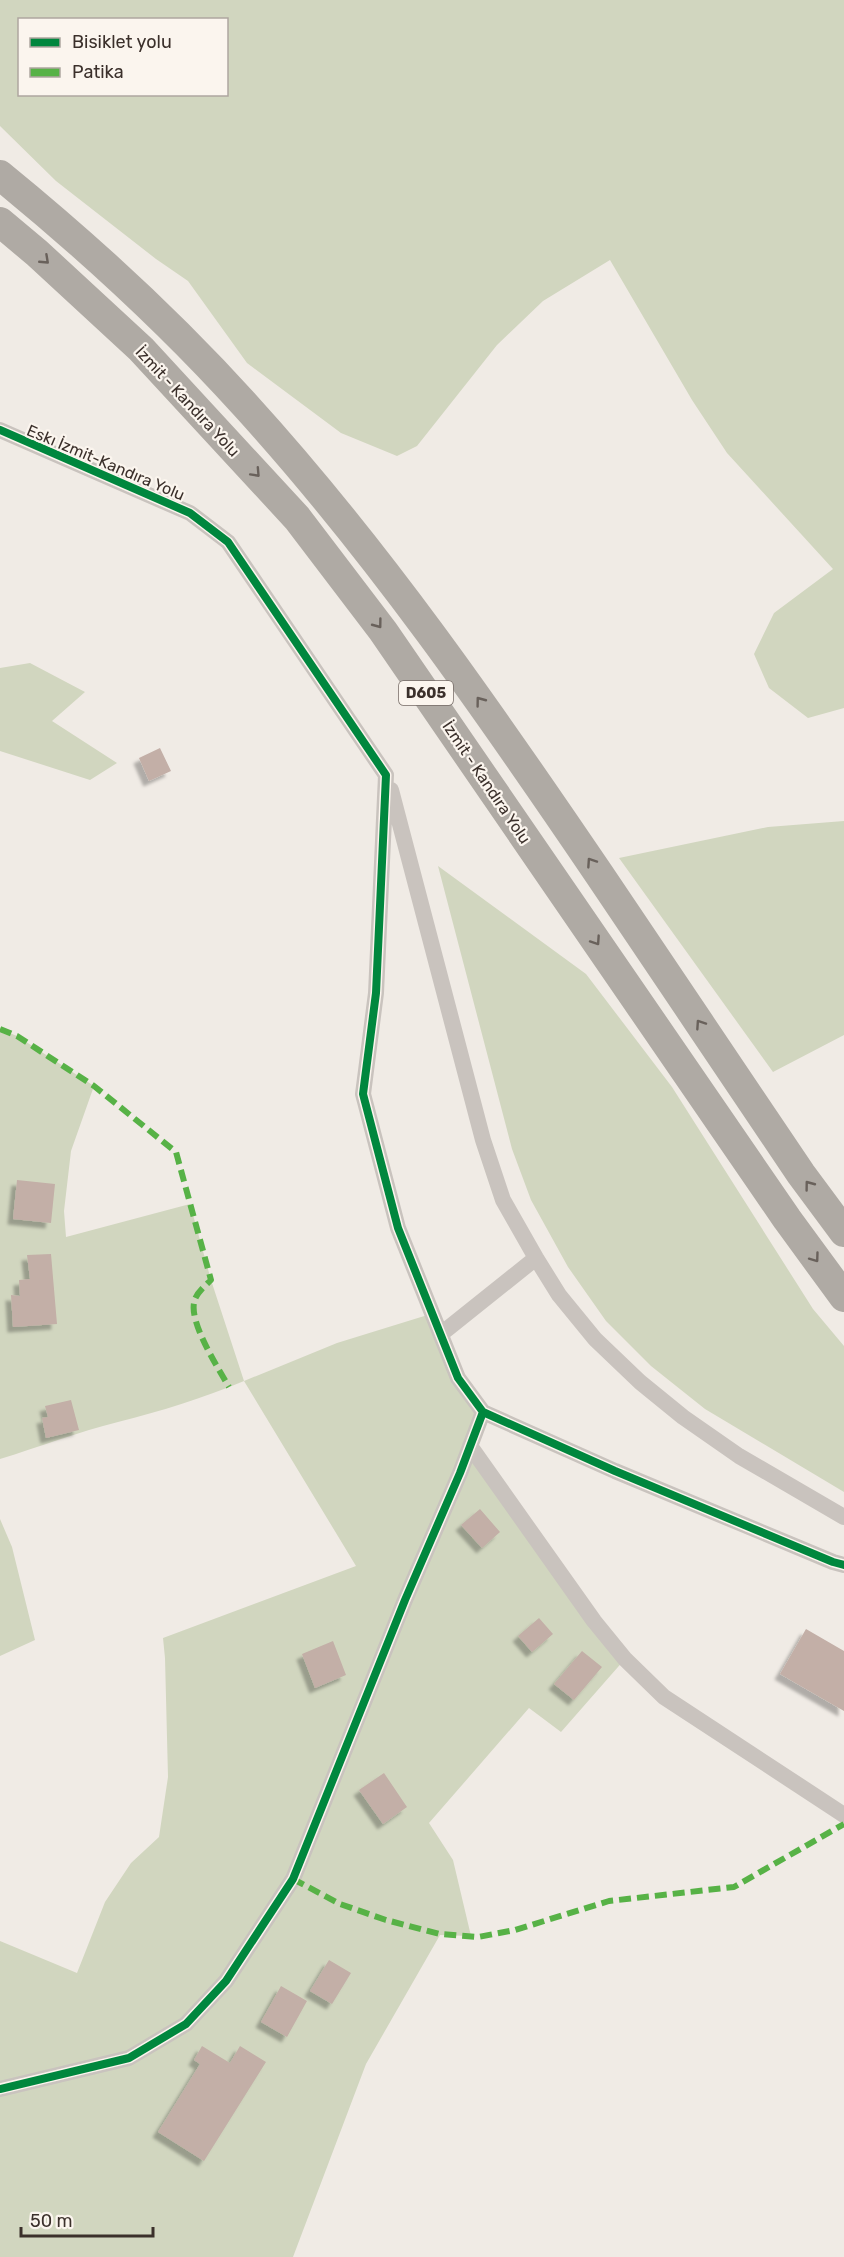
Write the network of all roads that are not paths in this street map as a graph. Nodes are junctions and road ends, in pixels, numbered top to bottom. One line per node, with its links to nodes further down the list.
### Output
1 (0, 175): 5 (highway, one-way to 1)
2 (0, 222): 7 (highway, İzmit - Kandıra Yolu / D605, one-way to 7)
3 (0, 430): 4 (street, Eskı İzmit-Kandıra Yolu)
4 (387, 775): 6 (street); 8 (street)
5 (844, 1232)
6 (536, 1258): 8 (street); 11 (street)
7 (844, 1297)
8 (441, 1334): 9 (street)
9 (483, 1412): 10 (street); 12 (street)
10 (470, 1446): 13 (street); 14 (street)
11 (844, 1517)
12 (844, 1565)
13 (844, 1815)
14 (0, 2089)

